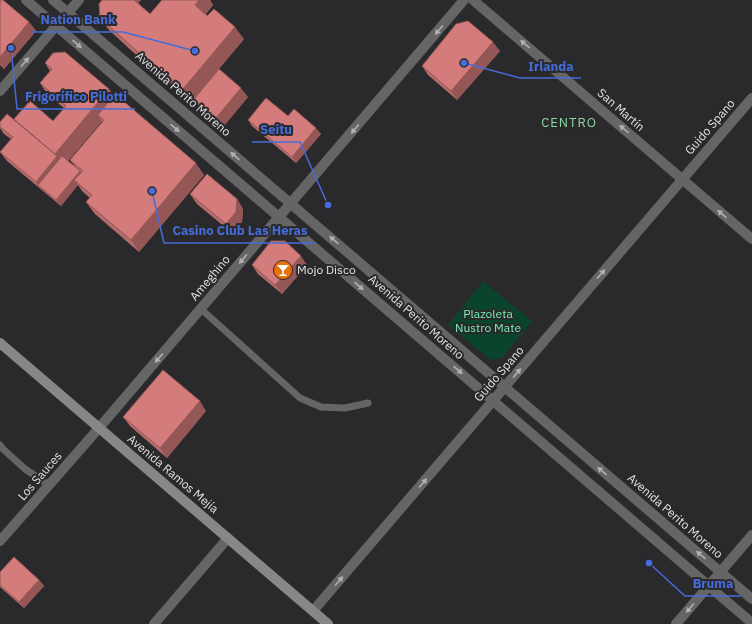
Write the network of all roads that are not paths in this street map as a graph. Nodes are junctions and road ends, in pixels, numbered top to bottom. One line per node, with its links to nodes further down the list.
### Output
1 (26, 0): 7 (street, Avenida Perito Moreno)
2 (54, 0): 6 (street, Avenida Perito Moreno)
3 (79, 0): 6 (street)
4 (464, 0): 11 (street, Ameghino, one-way to 11)
5 (474, 0): 10 (street, San Martín, one-way to 5)
6 (68, 12): 7 (street); 11 (street, Avenida Perito Moreno, one-way to 6)
7 (56, 26): 8 (street, one-way to 7); 12 (street, Avenida Perito Moreno, one-way to 12)
8 (0, 92)
9 (752, 98): 10 (street, Guido Spano)
10 (683, 179): 13 (street, San Martín, one-way to 10); 16 (street, Guido Spano, one-way to 10)
11 (291, 203): 12 (street, Ameghino); 16 (street, Avenida Perito Moreno, one-way to 11)
12 (279, 217): 14 (street, Ameghino, one-way to 14); 17 (street, Avenida Perito Moreno, one-way to 17)
13 (752, 239)
14 (201, 309): 18 (lane); 19 (street, Ameghino, one-way to 19)
15 (0, 343): 19 (main road, Avenida Ramos Mejía)
16 (505, 387): 17 (street, Guido Spano); 25 (street, Avenida Perito Moreno, one-way to 16)
17 (493, 401): 26 (street, Avenida Perito Moreno); 28 (street, Guido Spano, one-way to 17)
18 (368, 403)
19 (99, 428): 21 (street, Los Sauces); 23 (main road, Avenida Ramos Mejía)
20 (0, 444): 21 (lane)
21 (49, 485): 24 (street, Los Sauces)
22 (752, 535): 25 (street)
23 (228, 538): 28 (main road, Avenida Ramos Mejía); 30 (street)
24 (0, 541)
25 (721, 572): 26 (street); 27 (street, Avenida Perito Moreno)
26 (709, 586): 29 (street, Avenida Perito Moreno); 32 (street, one-way to 32)
27 (752, 599)
28 (313, 611): 31 (main road, Avenida Ramos Mejía)
29 (752, 623)
30 (154, 624)
31 (328, 624)
32 (676, 624)

